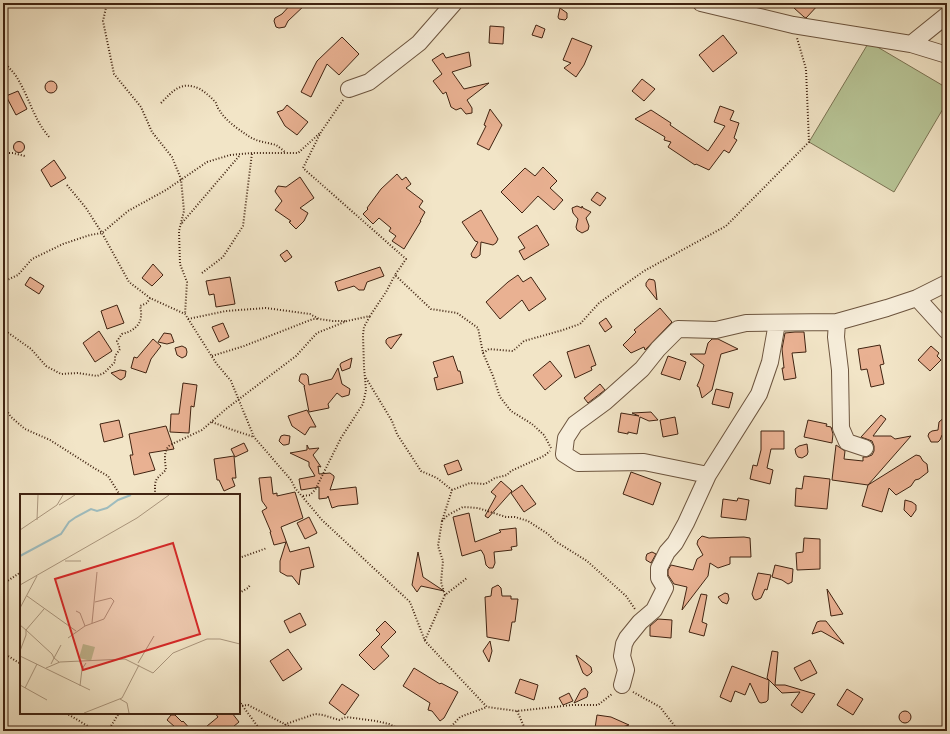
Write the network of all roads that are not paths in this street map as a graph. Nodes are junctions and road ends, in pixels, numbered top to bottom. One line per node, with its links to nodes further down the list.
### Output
1 (454, 3): 6 (street)
2 (701, 3): 4 (street)
3 (947, 15): 4 (street)
4 (911, 44): 5 (street)
5 (947, 55)
6 (350, 89)
7 (947, 283): 8 (street)
8 (917, 298): 9 (street); 11 (street)
9 (837, 322): 10 (street); 12 (street)
10 (777, 323): 13 (street); 13 (street)
11 (947, 331)
12 (865, 448)
13 (708, 475): 14 (street)
14 (622, 685)

